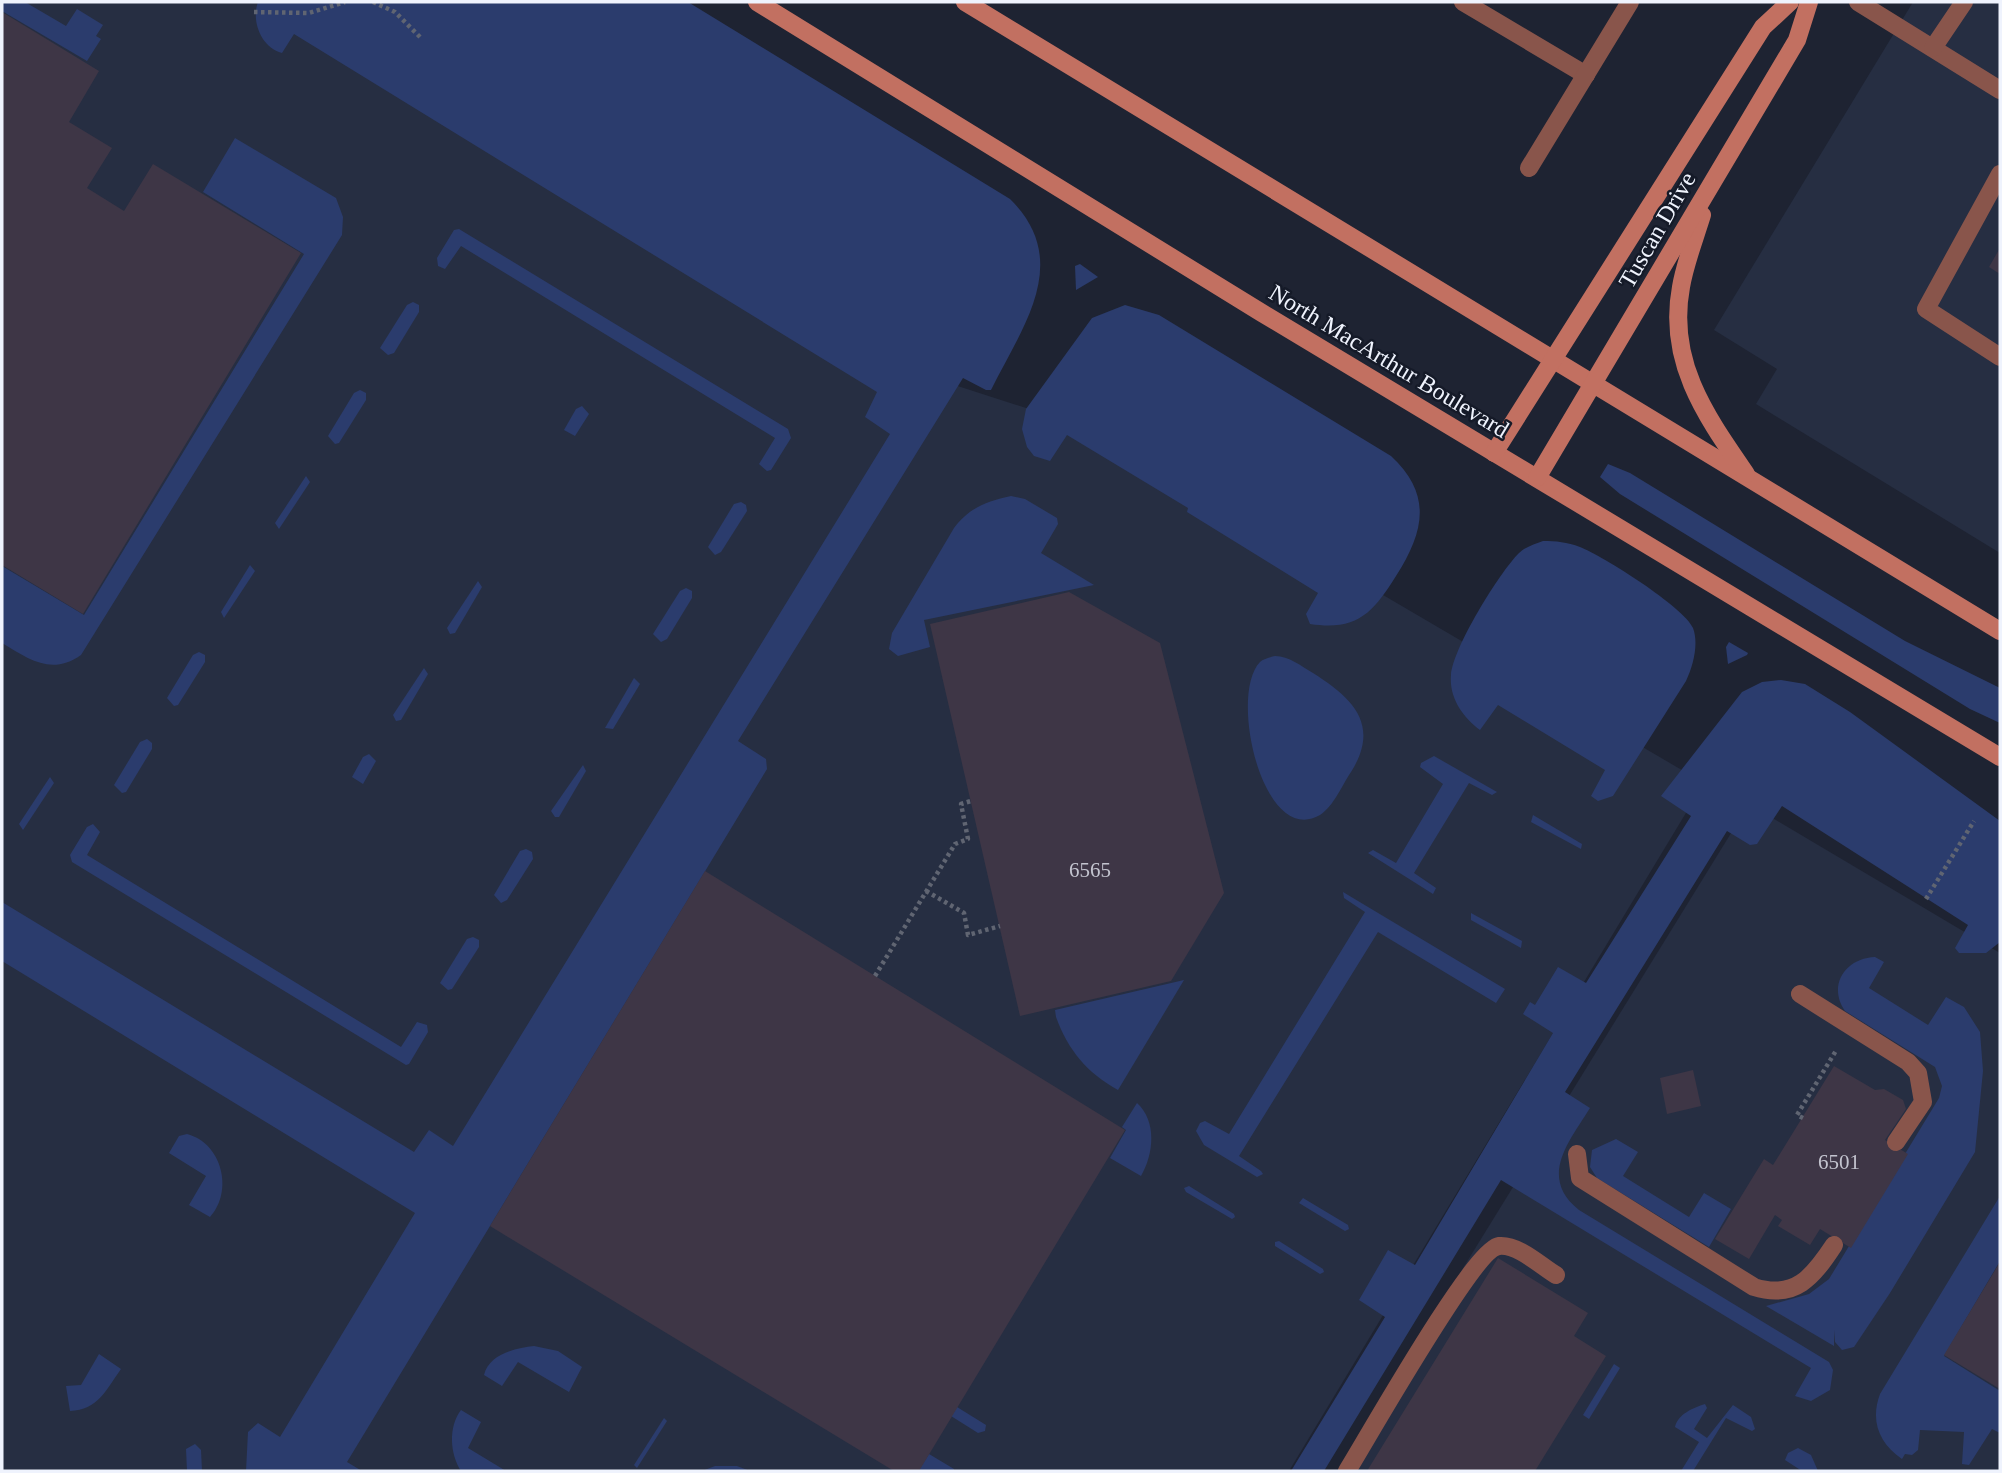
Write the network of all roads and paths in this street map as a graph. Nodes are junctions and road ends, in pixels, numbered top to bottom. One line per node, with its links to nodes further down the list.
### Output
1 (345, 2): 11 (path)
2 (373, 2): 12 (path)
3 (757, 2): 22 (main road, North MacArthur Boulevard)
4 (965, 2): 20 (main road)
5 (1463, 2): 14 (lane)
6 (1630, 2): 14 (lane)
7 (1790, 2): 20 (main road, Tuscan Drive)
8 (1809, 2): 18 (main road, Tuscan Drive)
9 (1858, 2): 13 (lane)
10 (1964, 2): 13 (lane)
11 (254, 12)
12 (420, 37)
13 (1933, 48): 15 (lane)
14 (1586, 75): 16 (lane)
15 (2000, 90)
16 (1529, 169)
17 (2000, 174): 19 (lane)
18 (1709, 189): 21 (main road, Tuscan Drive); 24 (main road)
19 (2000, 357)
20 (1554, 360): 21 (main road); 22 (main road, Tuscan Drive)
21 (1593, 385): 23 (main road, Tuscan Drive); 24 (main road)
22 (1494, 453): 23 (main road, North MacArthur Boulevard)
23 (1537, 478): 26 (main road, North MacArthur Boulevard)
24 (1750, 480): 25 (main road)
25 (2000, 631)
26 (2000, 757)
27 (971, 801): 29 (path)
28 (1974, 821): 30 (path)
29 (926, 891): 31 (path); 32 (path)
30 (1926, 899)
31 (1000, 926)
32 (874, 976)
33 (1800, 994): 36 (lane)
34 (1839, 1046): 35 (path)
35 (1803, 1118)
36 (1896, 1142)
37 (1577, 1154): 38 (lane)
38 (1834, 1245)
39 (1556, 1275): 40 (lane)
40 (1347, 1471)

